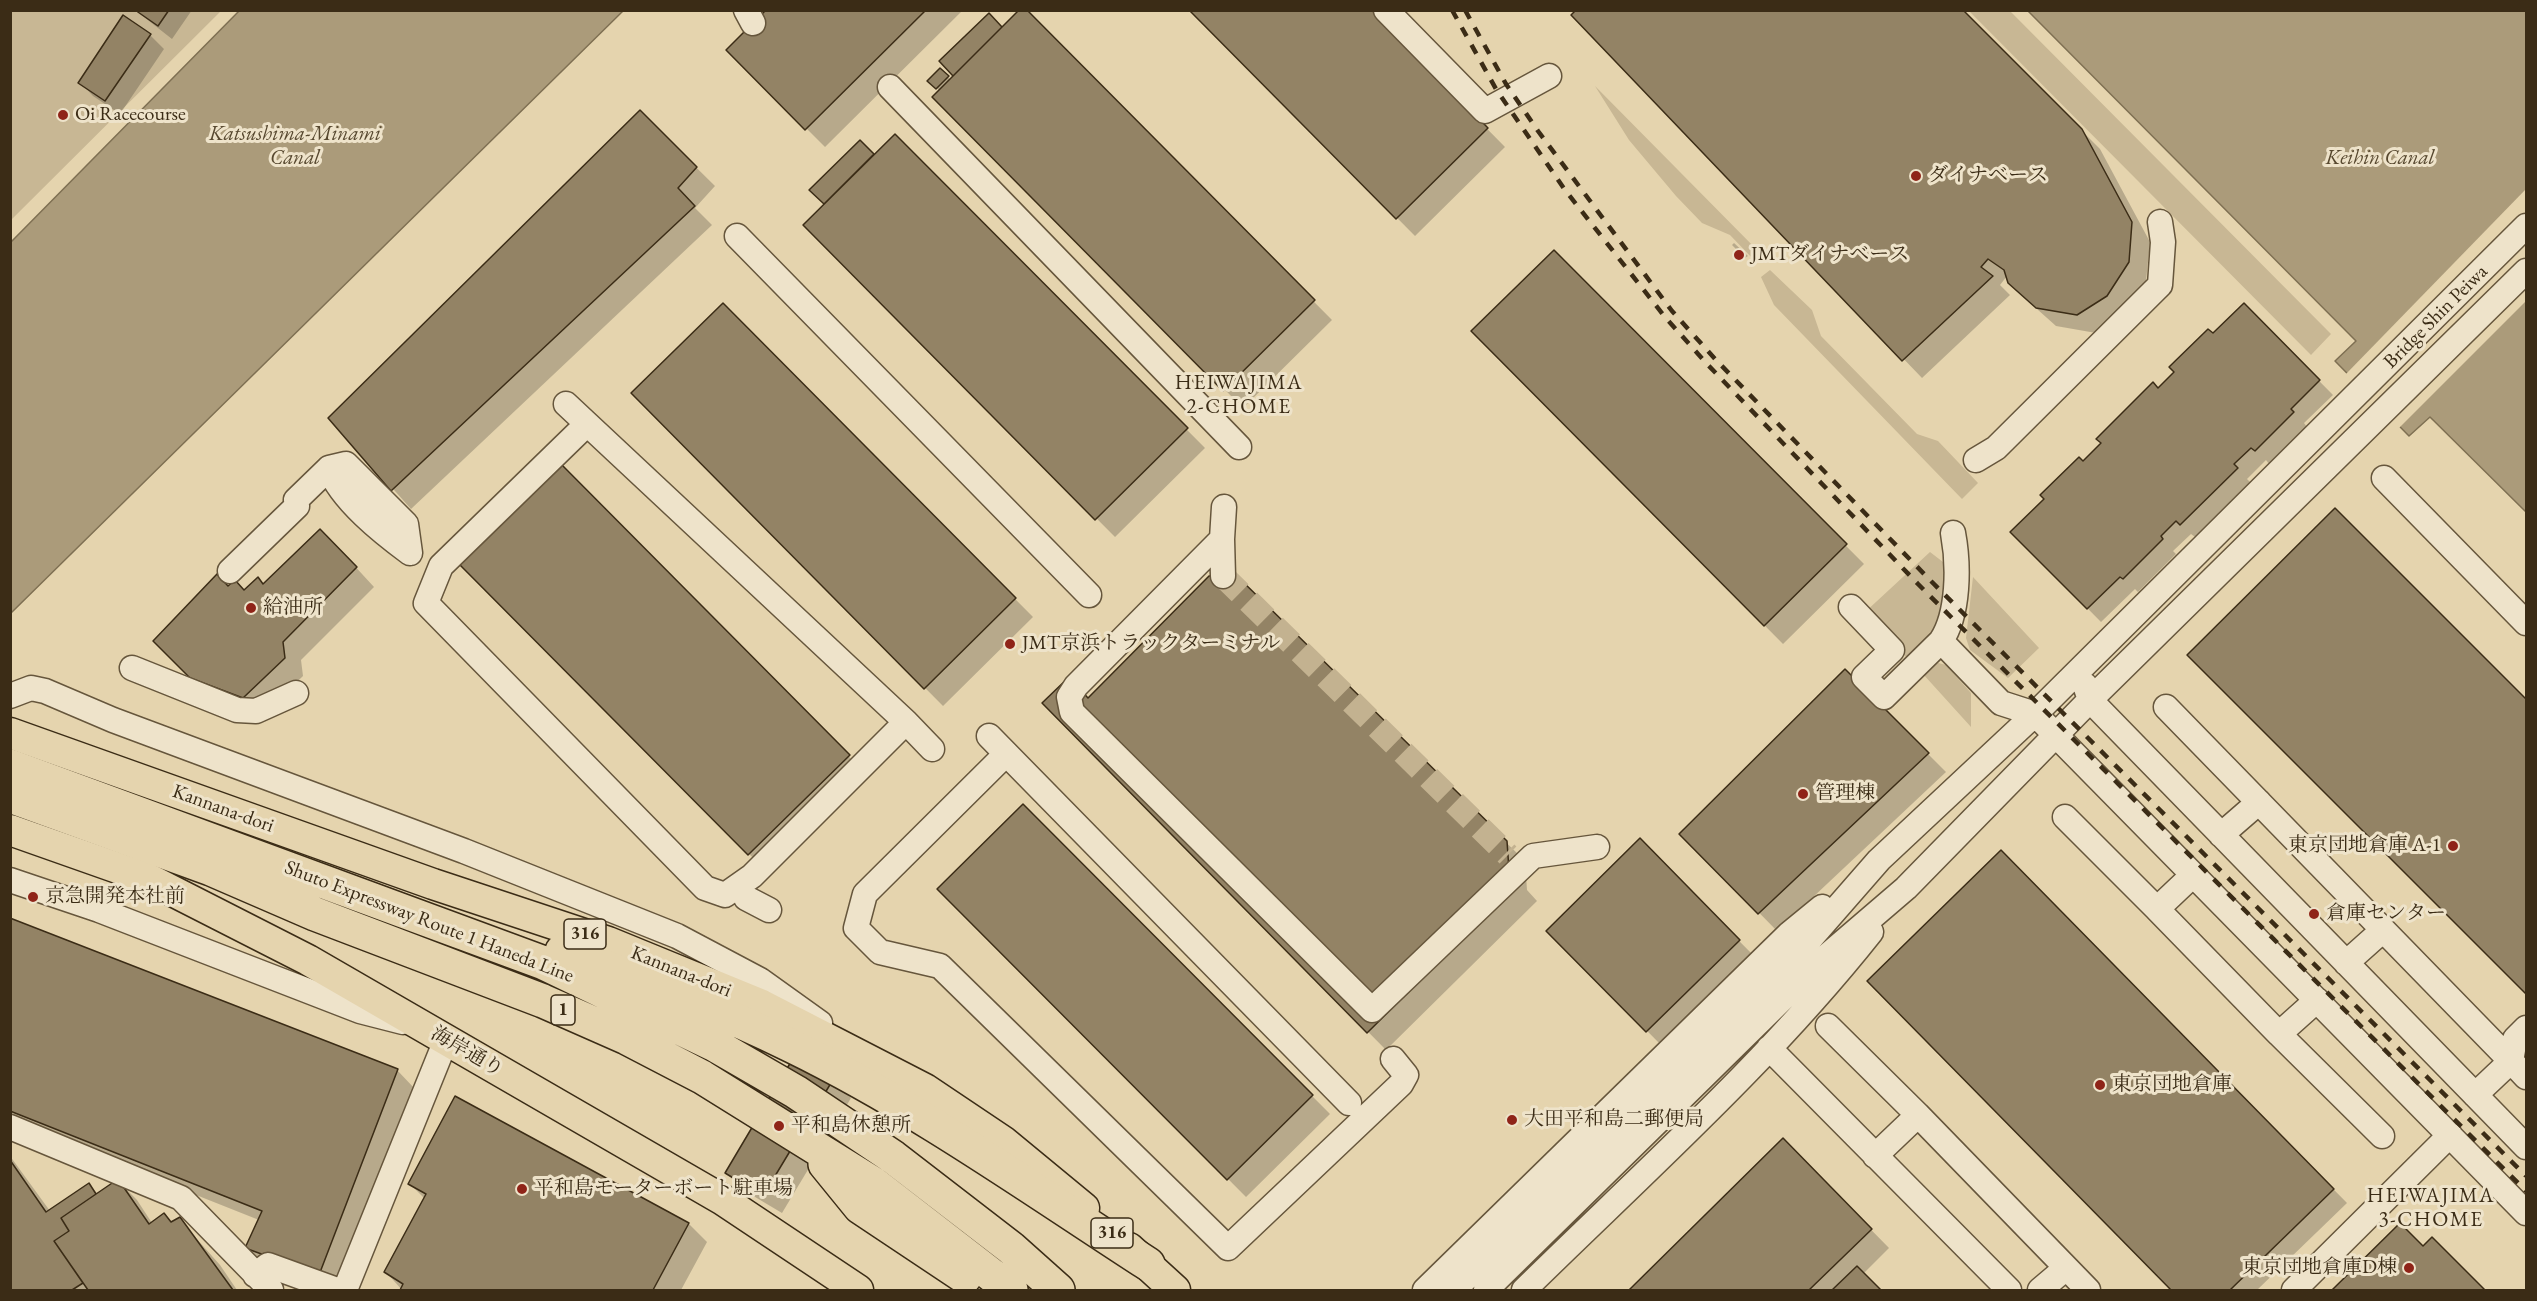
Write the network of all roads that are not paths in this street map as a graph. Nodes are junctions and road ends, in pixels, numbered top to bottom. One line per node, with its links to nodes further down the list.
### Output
1 (1386, 10): 2 (street)
2 (1549, 76)
3 (890, 87): 10 (street)
4 (2160, 222): 11 (street)
5 (2526, 226): 24 (street, Bridge Shin Peiwa)
6 (737, 236): 19 (street)
7 (2526, 271): 27 (street, Bridge Shin Peiwa)
8 (566, 404): 9 (street)
9 (587, 424): 30 (street); 30 (street)
10 (1239, 447)
11 (1976, 460)
12 (329, 468): 17 (street)
13 (2384, 478): 21 (street)
14 (1224, 507): 16 (street)
15 (1953, 533): 22 (street)
16 (1222, 539): 18 (street); 45 (street)
17 (230, 571)
18 (1223, 576)
19 (1089, 595)
20 (1851, 607): 22 (street)
21 (2526, 623)
22 (1941, 641): 29 (street)
23 (132, 668): 25 (street)
24 (2080, 669): 27 (street); 29 (street, Bridge Shin Peiwa)
25 (296, 693)
26 (10, 696): 64 (street)
27 (2090, 700): 32 (street, Bridge Shin Peiwa); 42 (street)
28 (2166, 707): 38 (street)
29 (2035, 714): 32 (street); 46 (street, Bridge Shin Peiwa)
30 (906, 722): 34 (street)
31 (10, 733): 64 (main road, Kannana-dori / 316)
32 (2055, 735): 47 (street); 49 (street, Bridge Shin Peiwa)
33 (989, 736): 35 (street)
34 (932, 749)
35 (1006, 754): 65 (street); 68 (street)
36 (10, 766): 40 (highway, Shuto Expressway Route 1 Haneda Line / 1)
37 (10, 796): 40 (highway, Shuto Expressway Route 1 Haneda Line / 1)
38 (2259, 802): 42 (street); 55 (street)
39 (2065, 818): 51 (street)
40 (68, 819): 41 (main road); 53 (highway, Shuto Expressway Route 1 Haneda Line / 1); 54 (highway, Shuto Expressway Route 1 Haneda Line / 1); 61 (main road, 海岸通り)
41 (10, 830)
42 (2221, 835): 56 (street)
43 (1597, 847): 45 (street)
44 (1508, 855): 45 (street)
45 (1533, 856)
46 (1879, 860): 75 (street); 90 (street)
47 (2193, 875): 51 (street); 58 (street)
48 (10, 880): 61 (street)
49 (1906, 888): 63 (street); 75 (street)
50 (746, 898): 52 (street)
51 (2157, 909): 62 (street)
52 (769, 910)
53 (315, 914): 57 (highway); 73 (highway, Shuto Expressway Route 1 Haneda Line / 1)
54 (436, 922): 79 (highway, 1); 88 (highway, Shuto Expressway Route 1 Haneda Line / 1)
55 (2384, 930): 56 (street); 66 (street)
56 (2346, 963): 67 (street)
57 (403, 973)
58 (2316, 1000): 62 (street); 72 (street)
59 (1828, 1026): 69 (street)
60 (2526, 1028): 66 (street)
61 (435, 1034): 83 (street); 84 (main road, 海岸通り)
62 (2279, 1034): 71 (street)
63 (1769, 1048): 76 (street); 93 (street)
64 (865, 1057): 79 (main road, Kannana-dori / 316)
65 (1393, 1059)
66 (2519, 1069): 67 (street)
67 (2475, 1095): 74 (street)
68 (1349, 1103)
69 (1918, 1116): 76 (street); 80 (street)
70 (10, 1127): 81 (street)
71 (2382, 1136)
72 (2450, 1136): 77 (street); 97 (street)
73 (807, 1143): 78 (highway); 87 (highway, Shuto Expressway Route 1 Haneda Line / 1)
74 (2526, 1147)
75 (1609, 1154): 91 (street); 92 (street)
76 (1875, 1155): 94 (street)
77 (2526, 1213)
78 (921, 1250): 85 (highway); 86 (highway)
79 (1148, 1264): 89 (main road, Kannana-dori / 316)
80 (2066, 1268): 95 (street); 96 (street)
81 (263, 1283): 82 (street)
82 (337, 1290)
83 (345, 1290)
84 (858, 1290)
85 (952, 1290)
86 (984, 1290)
87 (1011, 1290)
88 (1058, 1290)
89 (1175, 1290)
90 (1425, 1290)
91 (1454, 1290)
92 (1486, 1290)
93 (1524, 1290)
94 (2009, 1290)
95 (2040, 1290)
96 (2088, 1290)
97 (2294, 1290)

